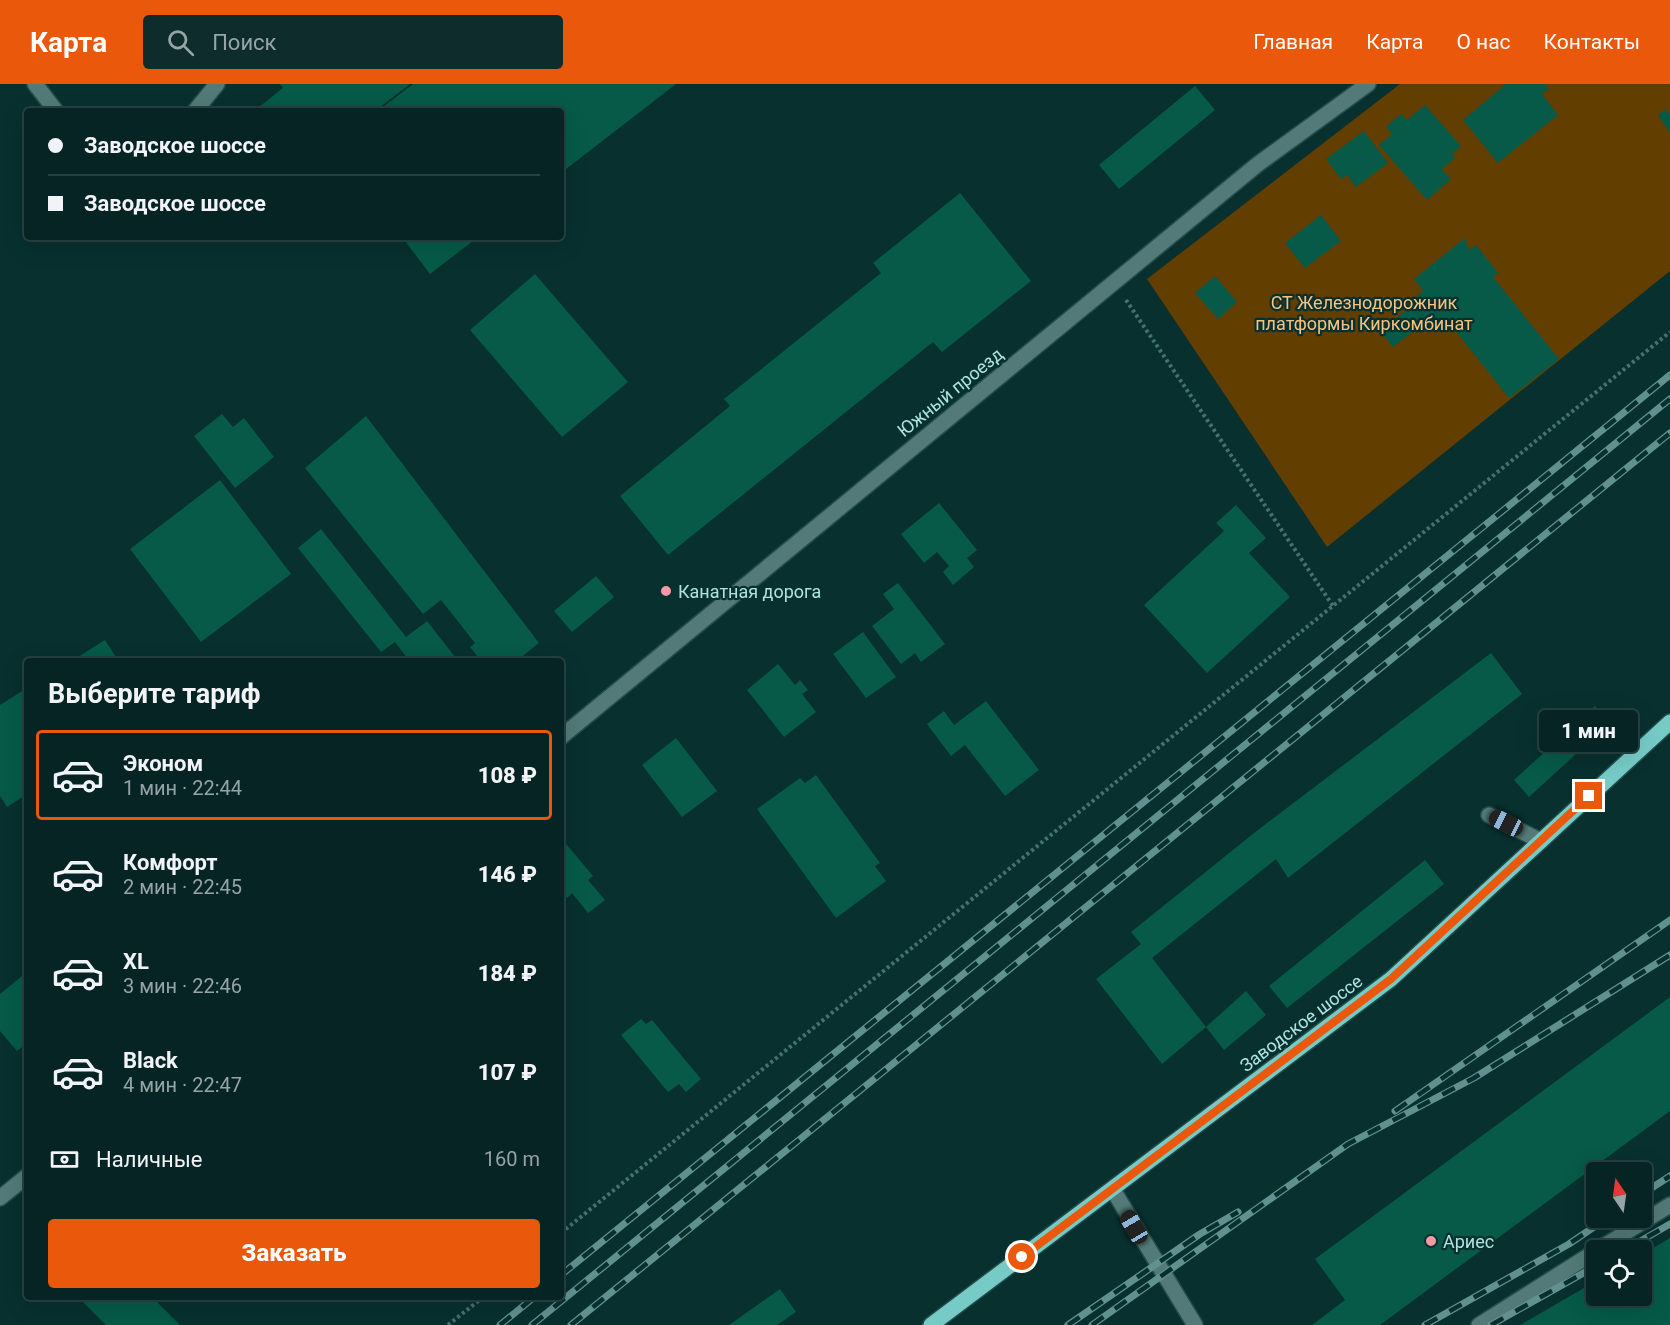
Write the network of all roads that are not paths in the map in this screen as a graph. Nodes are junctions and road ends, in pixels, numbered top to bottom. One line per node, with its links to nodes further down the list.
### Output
1 (35, 84): 4 (street)
2 (217, 84): 5 (street)
3 (1368, 84): 7 (street, Южный проезд)
4 (54, 108)
5 (197, 108)
6 (1670, 722): 9 (main road, Заводское шоссе)
7 (564, 734)
8 (1489, 815): 9 (street)
9 (1541, 841): 11 (main road, Заводское шоссе)
10 (24, 1178): 12 (street)
11 (1113, 1190): 16 (main road, Заводское шоссе); 17 (street)
12 (0, 1198)
13 (1670, 1204): 14 (street)
14 (1613, 1240)
15 (1586, 1257): 18 (street)
16 (931, 1325)
17 (1195, 1325)
18 (1479, 1325)

